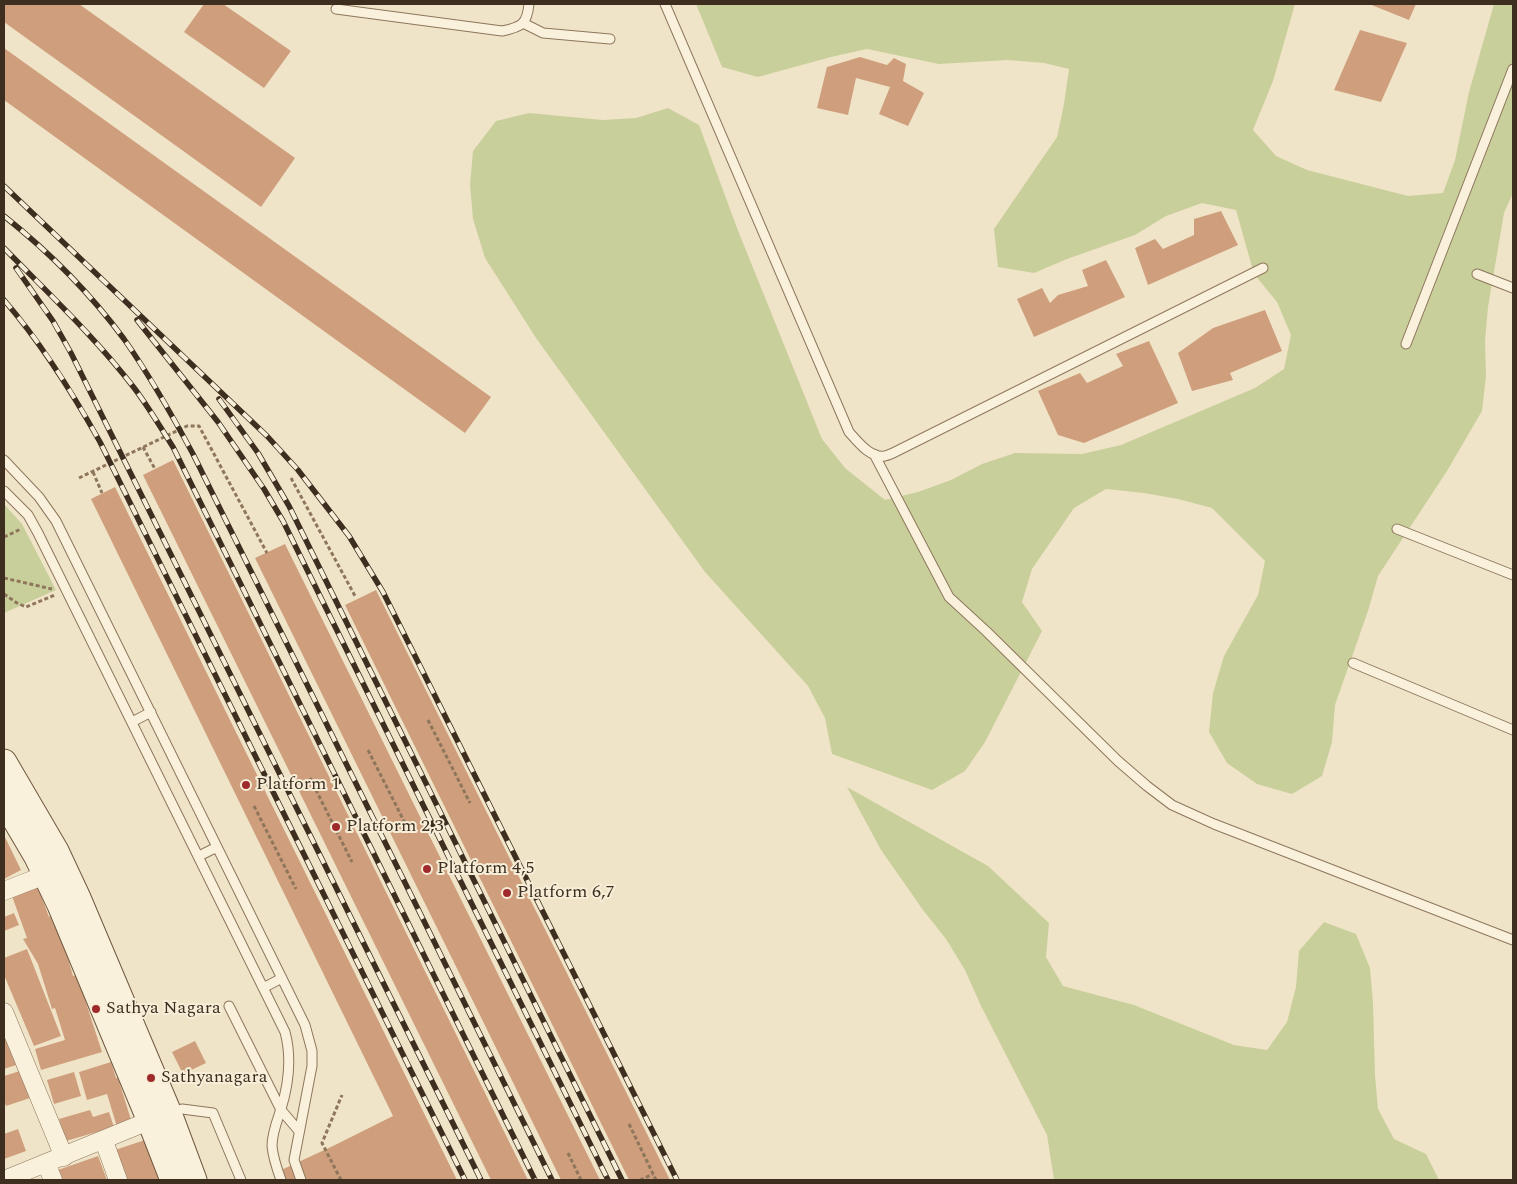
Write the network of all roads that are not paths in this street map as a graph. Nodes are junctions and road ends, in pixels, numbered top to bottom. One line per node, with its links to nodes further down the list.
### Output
1 (529, 4): 4 (lane)
2 (665, 4): 11 (lane)
3 (336, 9): 4 (lane)
4 (523, 23): 5 (lane)
5 (610, 39)
6 (1513, 69): 10 (lane)
7 (1263, 268): 11 (lane)
8 (1476, 274): 9 (lane)
9 (1513, 288)
10 (1406, 344)
11 (874, 454): 26 (lane)
12 (4, 460): 17 (lane)
13 (4, 492): 18 (lane)
14 (1397, 530): 15 (lane)
15 (1513, 575)
16 (1353, 663): 19 (lane)
17 (150, 712): 18 (lane); 22 (lane)
18 (132, 722): 23 (lane)
19 (1513, 730)
20 (4, 762): 32 (street)
21 (4, 801): 24 (street)
22 (218, 847): 23 (lane); 27 (lane)
23 (199, 856): 28 (lane)
24 (45, 874): 25 (street); 32 (street)
25 (4, 891)
26 (1513, 940)
27 (282, 978): 28 (lane); 33 (lane)
28 (263, 988): 31 (lane)
29 (229, 1006): 31 (lane)
30 (4, 1012): 35 (street)
31 (281, 1110): 33 (lane); 43 (lane)
32 (160, 1117): 34 (street); 40 (street); 41 (street); 42 (lane)
33 (299, 1131): 44 (lane)
34 (104, 1141): 35 (street); 39 (street)
35 (64, 1157): 36 (street)
36 (46, 1163): 37 (street); 38 (street)
37 (4, 1180)
38 (53, 1180)
39 (118, 1180)
40 (173, 1180)
41 (194, 1180)
42 (242, 1180)
43 (281, 1180)
44 (302, 1180)

